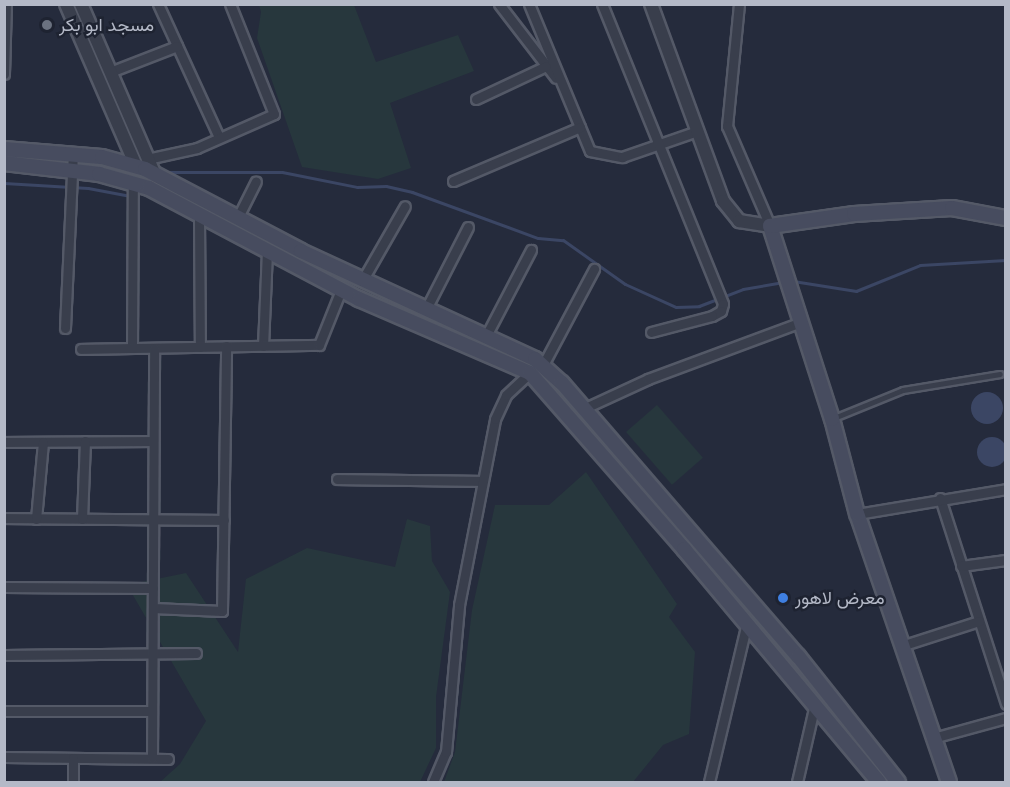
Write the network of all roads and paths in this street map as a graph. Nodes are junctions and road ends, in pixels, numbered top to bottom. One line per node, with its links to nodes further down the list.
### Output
1 (6, 4): 15 (street)
2 (66, 4): 12 (street)
3 (81, 4): 12 (street)
4 (158, 4): 11 (street)
5 (230, 4): 20 (street)
6 (499, 4): 13 (street)
7 (529, 4): 16 (street)
8 (602, 4): 21 (street)
9 (651, 4): 19 (street)
10 (739, 4): 34 (street)
11 (177, 46): 14 (street); 20 (street)
12 (96, 57): 14 (street); 24 (street)
13 (546, 66): 16 (street); 17 (street)
14 (110, 72): 24 (street)
15 (4, 74)
16 (562, 84): 18 (street)
17 (476, 99)
18 (580, 127): 21 (street); 28 (street)
19 (697, 131): 21 (street); 34 (street)
20 (219, 137): 24 (street)
21 (659, 144): 45 (street)
22 (4, 149): 23 (main road)
23 (73, 155): 24 (main road); 26 (street)
24 (141, 162): 33 (main road)
25 (4, 163): 26 (main road)
26 (71, 174): 29 (main road); 44 (street)
27 (256, 181): 33 (street)
28 (453, 181)
29 (134, 182): 31 (main road); 50 (street)
30 (405, 206): 40 (street)
31 (199, 216): 37 (main road); 49 (street)
32 (1005, 218): 34 (main road)
33 (237, 219): 39 (main road)
34 (770, 226): 43 (main road)
35 (468, 227): 42 (street)
36 (531, 250): 46 (street)
37 (267, 251): 41 (main road); 48 (street)
38 (594, 269): 53 (street)
39 (348, 274): 40 (main road); 41 (main road)
40 (362, 281): 42 (main road)
41 (341, 290): 48 (street); 54 (main road)
42 (426, 309): 46 (main road)
43 (801, 322): 56 (street); 57 (main road)
44 (65, 328)
45 (651, 332)
46 (487, 334): 53 (main road)
47 (226, 346): 48 (street); 49 (street); 71 (street)
48 (263, 346)
49 (200, 347): 51 (street)
50 (132, 348): 51 (street); 52 (street)
51 (154, 348): 59 (street)
52 (81, 349)
53 (543, 365): 56 (main road)
54 (530, 373): 63 (street); 73 (main road)
55 (1000, 374): 57 (lane)
56 (583, 409): 72 (main road)
57 (832, 419): 66 (main road)
58 (85, 441): 59 (street); 61 (street); 69 (street)
59 (153, 441): 70 (street)
60 (4, 442): 61 (street)
61 (43, 442): 68 (street)
62 (338, 479): 63 (street)
63 (482, 481): 96 (street)
64 (1005, 489): 65 (street)
65 (940, 498): 66 (street); 75 (street)
66 (856, 514): 81 (main road)
67 (4, 519): 68 (street)
68 (36, 519): 69 (street)
69 (82, 519): 70 (street)
70 (153, 519): 71 (street); 77 (street)
71 (224, 520): 78 (street)
72 (697, 540): 73 (main road); 100 (main road)
73 (684, 549): 80 (main road)
74 (1005, 560): 75 (street)
75 (961, 566): 79 (street)
76 (4, 587): 77 (street)
77 (153, 588): 78 (street)
78 (153, 608): 83 (street)
79 (979, 621): 81 (street); 86 (street)
80 (747, 623): 85 (main road); 97 (street)
81 (901, 646): 90 (main road)
82 (196, 653): 83 (street)
83 (153, 654): 84 (street); 88 (street)
84 (4, 655)
85 (815, 704): 98 (street); 99 (main road)
86 (1005, 704)
87 (4, 711): 88 (street)
88 (152, 711): 93 (street)
89 (1005, 718): 90 (street)
90 (933, 738): 101 (main road)
91 (4, 757): 92 (street)
92 (73, 758): 93 (street); 95 (street)
93 (152, 758): 94 (street)
94 (168, 759)
95 (73, 783)
96 (433, 783)
97 (710, 783)
98 (797, 783)
99 (879, 783)
100 (898, 783)
101 (949, 783)

